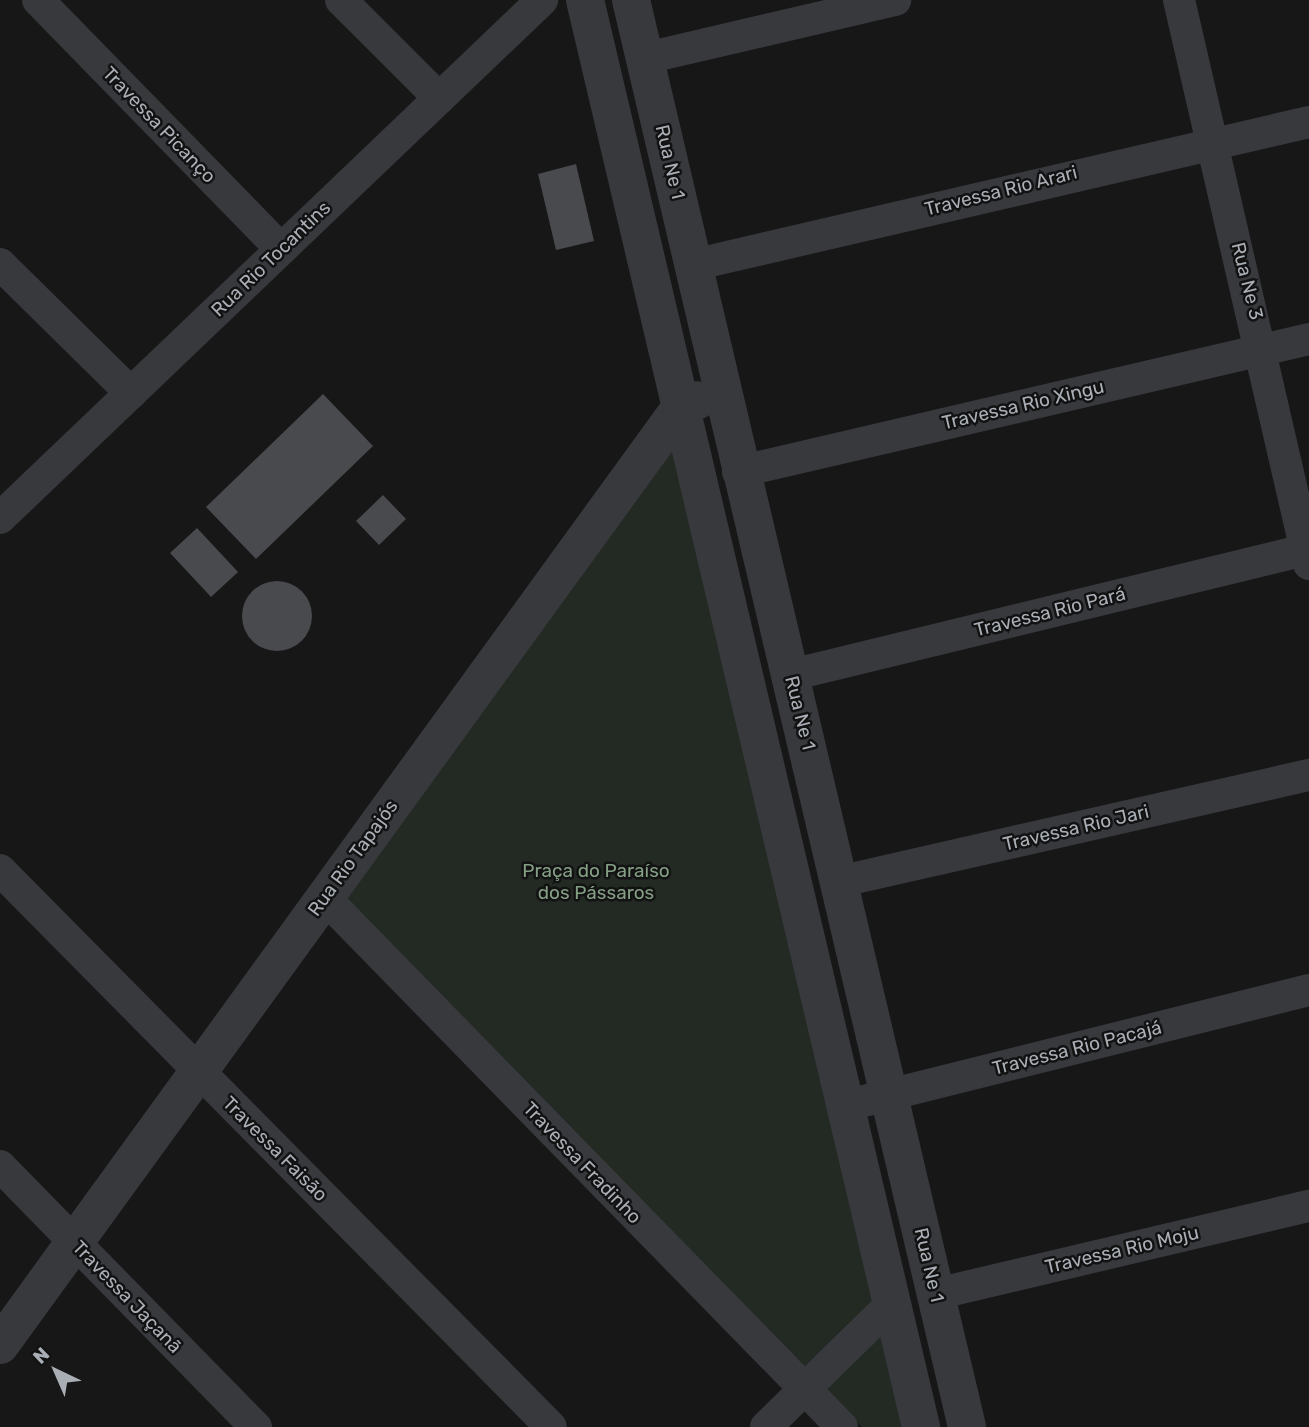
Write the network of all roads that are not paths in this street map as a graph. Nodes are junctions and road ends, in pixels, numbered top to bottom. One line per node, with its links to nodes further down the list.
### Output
1 (37, 0): 12 (street, Travessa Picanço)
2 (341, 0): 9 (street)
3 (541, 0): 9 (street, Rua Rio Tocantins)
4 (585, 0): 19 (street)
5 (631, 0): 8 (street, Rua Ne 1)
6 (895, 0): 8 (street)
7 (1179, 0): 11 (street, Rua Ne 3)
8 (646, 58): 14 (street, Rua Ne 1)
9 (439, 98): 12 (street, Rua Rio Tocantins)
10 (1309, 122): 11 (street, Travessa Rio Arari)
11 (1214, 144): 14 (street, Travessa Rio Arari); 16 (street, Rua Ne 3)
12 (281, 249): 18 (street, Rua Rio Tocantins)
13 (0, 264): 18 (street)
14 (693, 265): 17 (street, Rua Ne 1)
15 (1309, 339): 16 (street, Travessa Rio Xingu)
16 (1264, 350): 20 (street, Travessa Rio Xingu); 22 (street, Rua Ne 3)
17 (721, 389): 19 (street, Rua Rio Tapajós); 20 (street, Rua Ne 1)
18 (131, 393): 21 (street, Rua Rio Tocantins)
19 (681, 407): 27 (street, Rua Rio Tapajós); 31 (street)
20 (738, 472): 23 (street, Rua Ne 1)
21 (0, 518)
22 (1308, 554): 23 (street, Travessa Rio Pará)
23 (790, 675): 26 (street, Rua Ne 1)
24 (1309, 775): 26 (street, Travessa Rio Jari)
25 (0, 870): 29 (street, Travessa Faisão)
26 (842, 881): 30 (street, Rua Ne 1)
27 (324, 897): 29 (street, Rua Rio Tapajós); 38 (street, Travessa Fradinho)
28 (1309, 990): 30 (street, Travessa Rio Pacajá)
29 (200, 1072): 34 (street, Rua Rio Tapajós); 40 (street, Travessa Faisão)
30 (888, 1096): 31 (street, Travessa Rio Pacajá); 35 (street, Rua Ne 1)
31 (844, 1106): 36 (street)
32 (0, 1166): 34 (street, Travessa Jaçanã)
33 (1309, 1206): 35 (street, Travessa Rio Moju)
34 (74, 1242): 37 (street, Rua Rio Tapajós); 39 (street, Travessa Jaçanã)
35 (936, 1294): 44 (street, Rua Ne 1)
36 (891, 1304): 38 (street); 43 (street)
37 (0, 1345)
38 (804, 1390): 41 (street); 42 (street, Travessa Fradinho)
39 (256, 1427)
40 (551, 1427)
41 (766, 1427)
42 (842, 1427)
43 (921, 1427)
44 (967, 1427)

